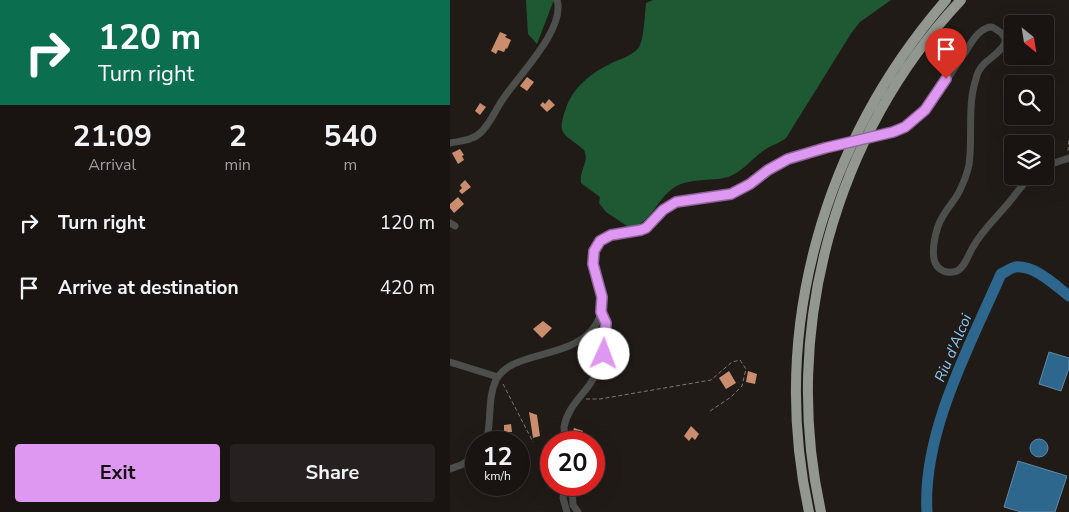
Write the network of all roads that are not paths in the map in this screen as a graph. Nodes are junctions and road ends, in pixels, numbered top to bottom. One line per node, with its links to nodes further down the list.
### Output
1 (557, 0): 4 (street)
2 (946, 0): 19 (highway)
3 (961, 0): 20 (highway)
4 (450, 143)
5 (1068, 158): 6 (street)
6 (1054, 163)
7 (1023, 185): 8 (street)
8 (601, 312): 10 (street); 12 (street)
9 (450, 362): 10 (street)
10 (498, 377): 11 (street)
11 (488, 431)
12 (564, 431)
13 (465, 463): 14 (street)
14 (450, 469)
15 (563, 496): 17 (street)
16 (573, 496): 18 (street)
17 (567, 512)
18 (578, 512)
19 (809, 512)
20 (820, 512)

